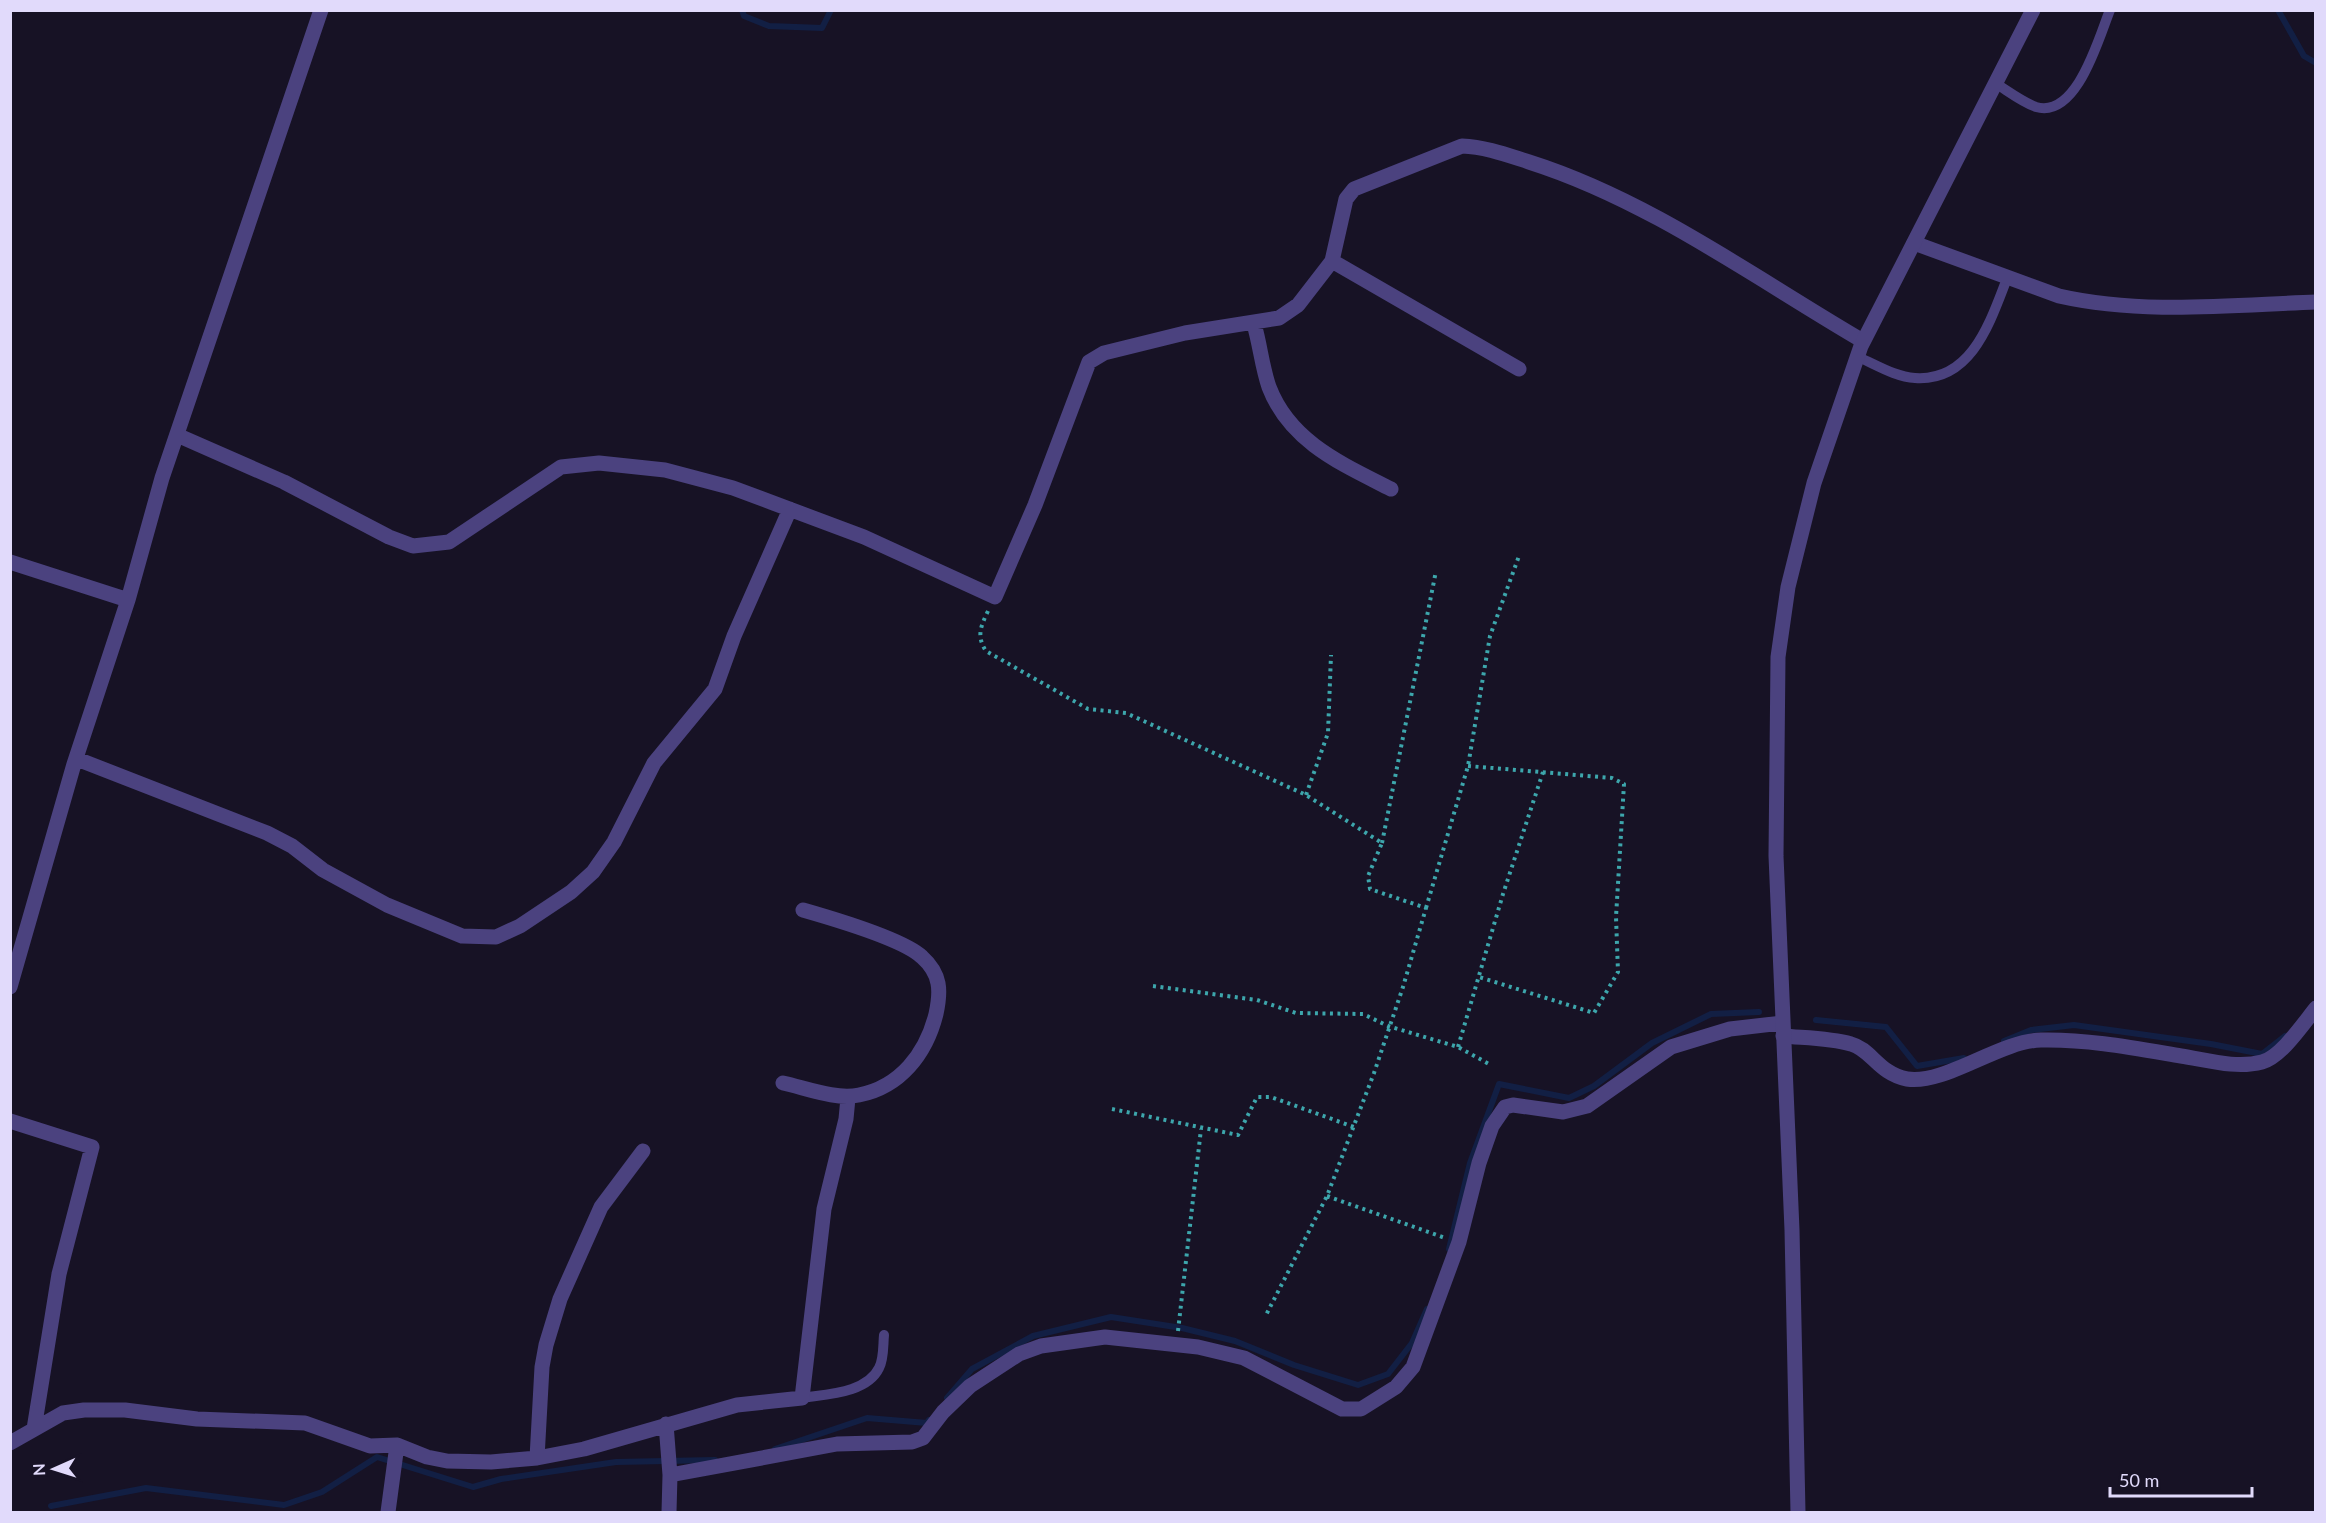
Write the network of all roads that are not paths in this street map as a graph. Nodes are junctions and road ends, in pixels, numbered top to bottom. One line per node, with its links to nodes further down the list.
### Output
1 (321, 10): 13 (street)
2 (2033, 10): 4 (street)
3 (2110, 10): 4 (lane)
4 (1995, 83): 5 (street)
5 (1914, 243): 7 (street); 10 (street)
6 (1332, 261): 9 (street); 10 (street); 12 (street)
7 (2008, 276): 8 (street); 11 (lane)
8 (2316, 302)
9 (1254, 324): 14 (street); 15 (street)
10 (1863, 342): 11 (street)
11 (1858, 357): 22 (street)
12 (1519, 369)
13 (177, 435): 15 (street); 17 (street)
14 (1391, 489)
15 (790, 509): 18 (street)
16 (10, 562): 17 (street)
17 (128, 600): 18 (street)
18 (77, 759): 20 (street)
19 (803, 910): 24 (street)
20 (10, 987)
21 (2316, 1008): 22 (street)
22 (1783, 1030): 34 (street); 37 (street)
23 (783, 1083): 24 (street)
24 (848, 1098): 28 (street)
25 (10, 1121): 30 (street)
26 (644, 1151): 33 (street)
27 (884, 1335): 28 (lane)
28 (802, 1398): 29 (street)
29 (667, 1428): 33 (street); 34 (street)
30 (34, 1429): 31 (street); 32 (street)
31 (10, 1443)
32 (396, 1450): 33 (street); 35 (street)
33 (537, 1458)
34 (669, 1471): 36 (street)
35 (388, 1512)
36 (669, 1512)
37 (1798, 1512)

